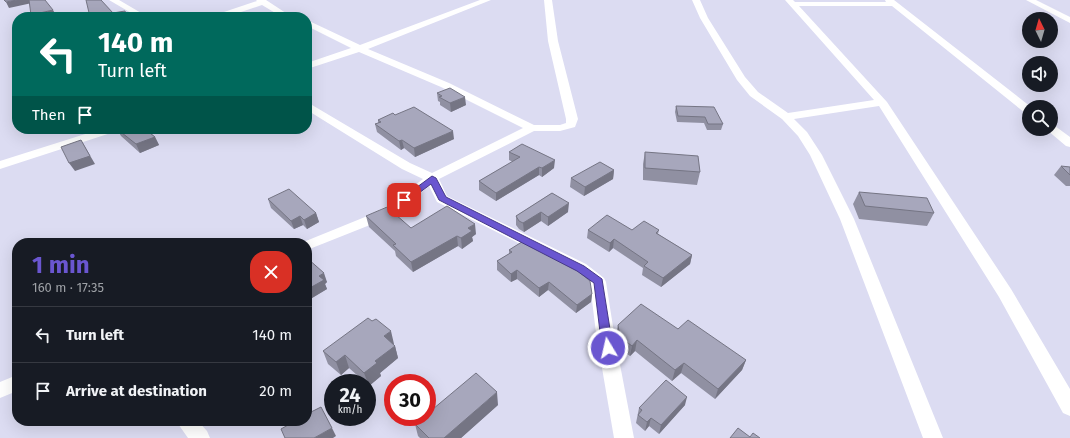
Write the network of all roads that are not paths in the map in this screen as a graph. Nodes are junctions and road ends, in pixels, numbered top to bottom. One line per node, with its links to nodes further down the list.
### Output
1 (112, 0): 9 (street)
2 (487, 0): 14 (street)
3 (548, 0): 20 (street)
4 (696, 0): 19 (street)
5 (1030, 0): 12 (street)
6 (262, 1): 10 (street); 11 (street)
7 (791, 2): 8 (street); 16 (street)
8 (891, 2): 17 (street)
9 (135, 12)
10 (232, 12)
11 (280, 12)
12 (1070, 20)
13 (312, 25): 14 (street)
14 (361, 48): 15 (street); 20 (street)
15 (312, 64)
16 (882, 102): 19 (street); 29 (street)
17 (1022, 105)
18 (312, 108): 25 (street)
19 (786, 117): 33 (street)
20 (532, 128): 25 (street)
21 (97, 134): 24 (street)
22 (1058, 134): 23 (street)
23 (1070, 143)
24 (0, 165)
25 (432, 178): 26 (street); 32 (street)
26 (312, 243)
27 (12, 384): 28 (street)
28 (0, 390)
29 (1070, 407)
30 (190, 426): 31 (street)
31 (200, 438)
32 (624, 438)
33 (933, 438)

